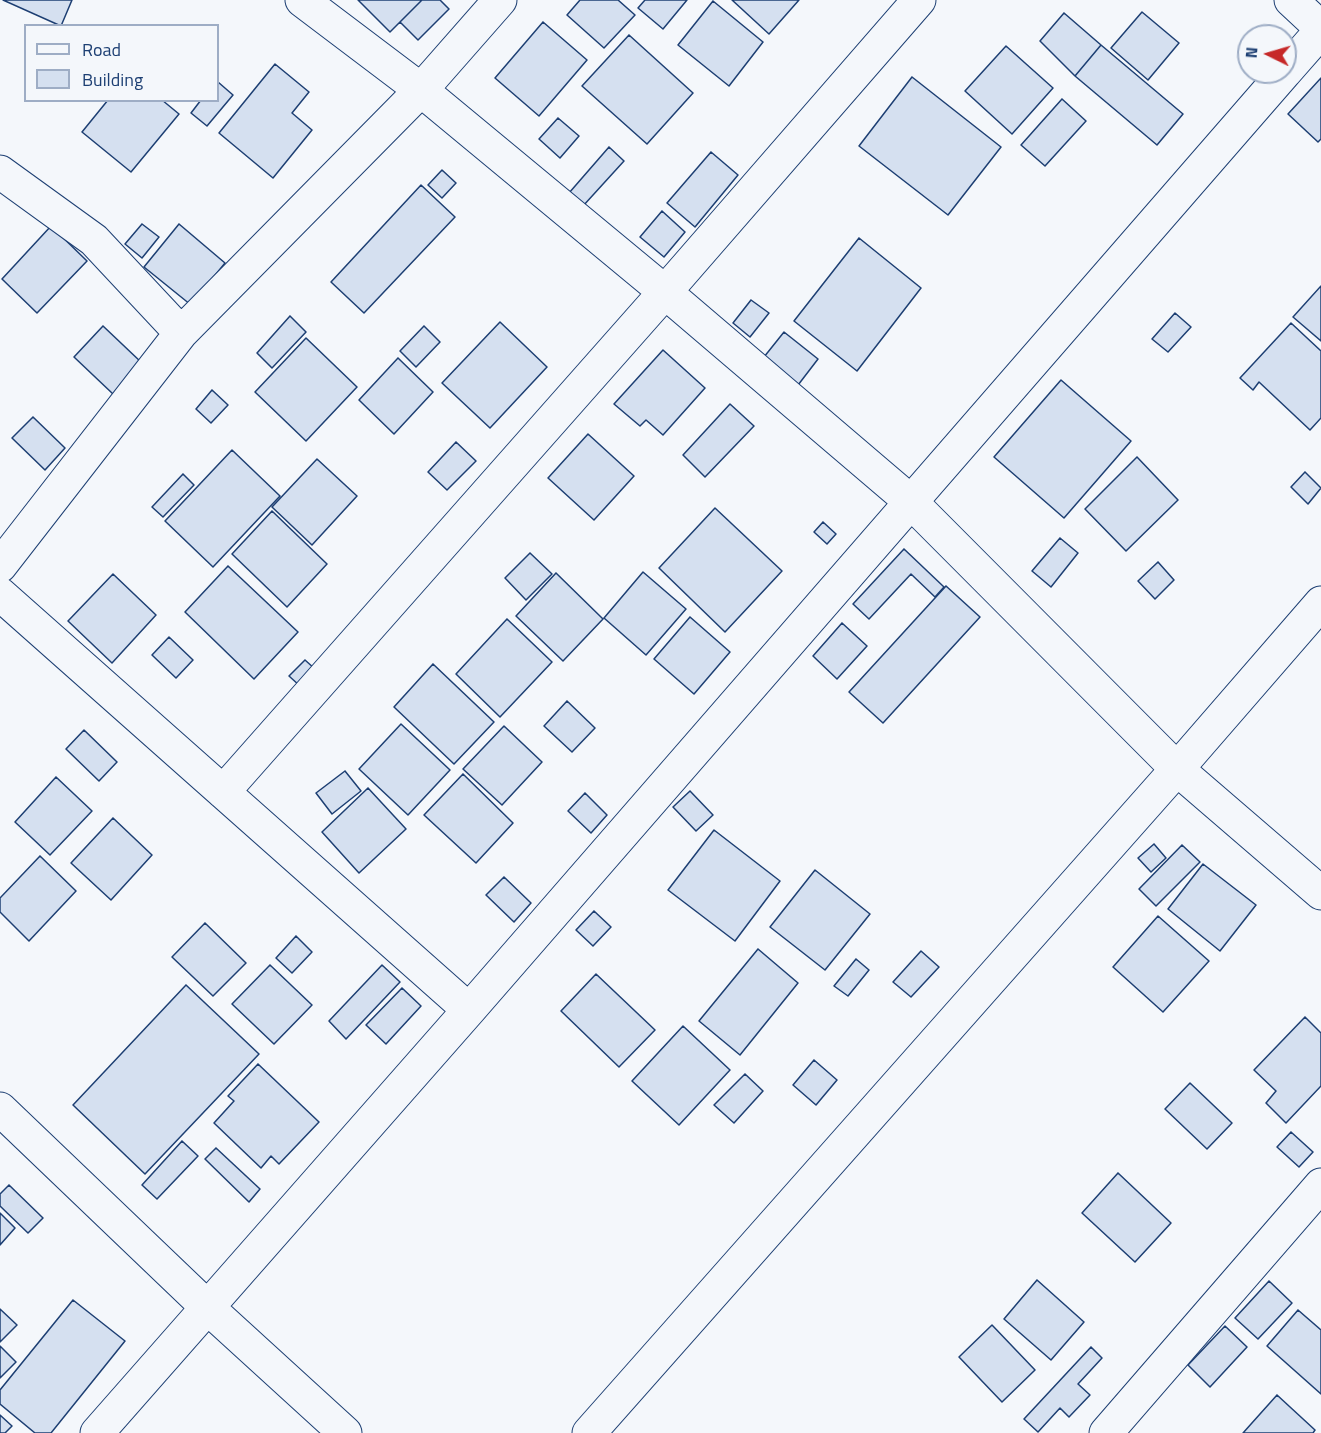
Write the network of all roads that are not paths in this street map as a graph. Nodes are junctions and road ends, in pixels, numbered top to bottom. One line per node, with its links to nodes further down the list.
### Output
1 (302, 0): 8 (street)
2 (500, 0): 8 (street)
3 (919, 0): 10 (street)
4 (1291, 0): 5 (street)
5 (1321, 29): 6 (street)
6 (1297, 58)
7 (1275, 84): 12 (street)
8 (421, 90): 10 (street); 11 (street)
9 (0, 172): 11 (street)
10 (665, 292): 12 (street); 17 (street)
11 (181, 333): 13 (street)
12 (910, 501): 16 (street); 19 (street)
13 (0, 566)
14 (0, 594): 17 (street)
15 (1321, 603): 16 (street)
16 (1177, 769): 18 (street); 25 (street)
17 (224, 792): 19 (street)
18 (1321, 893)
19 (469, 1010): 22 (street)
20 (0, 1109): 22 (street)
21 (1321, 1185): 26 (street)
22 (207, 1307): 23 (street); 24 (street)
23 (97, 1433)
24 (345, 1433)
25 (589, 1433)
26 (1106, 1433)

